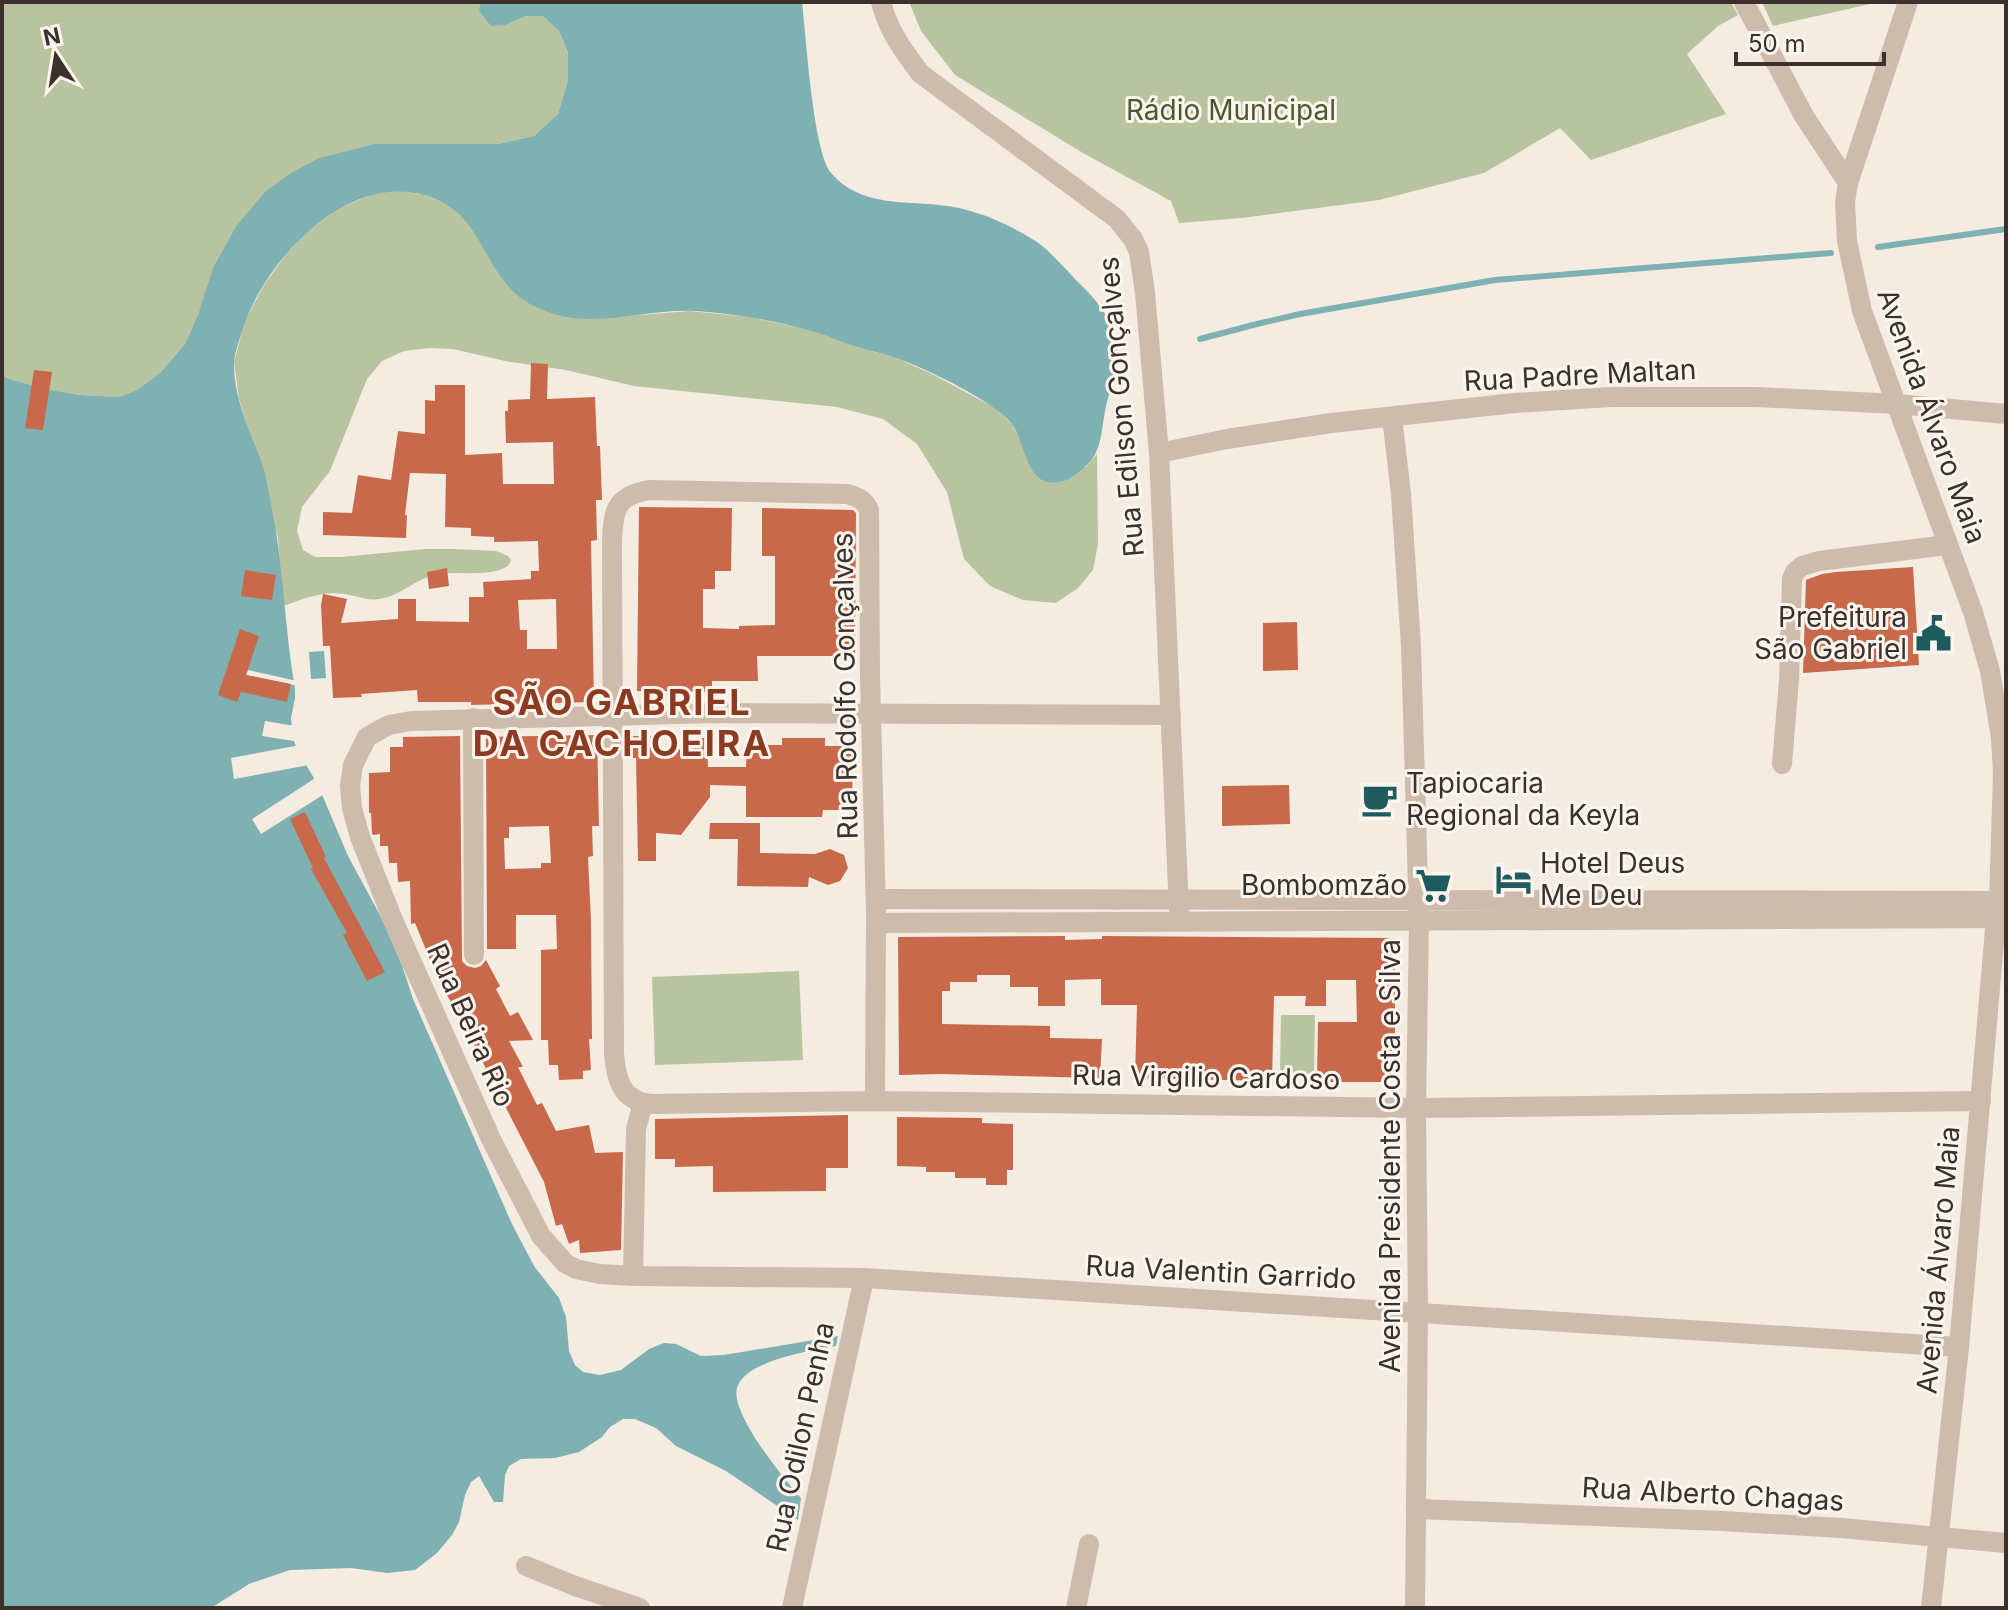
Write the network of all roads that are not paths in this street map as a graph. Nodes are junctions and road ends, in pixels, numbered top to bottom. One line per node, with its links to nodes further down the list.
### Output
1 (881, 2): 8 (street, Rua Edilson Gonçalves)
2 (1744, 2): 4 (street)
3 (1908, 2): 4 (street, Avenida Álvaro Maia)
4 (1848, 183): 5 (street, Avenida Álvaro Maia)
5 (1897, 404): 6 (street, Rua Padre Maltan); 7 (street, Rua Padre Maltan); 9 (street, Avenida Álvaro Maia)
6 (2006, 414)
7 (1392, 417): 8 (street, Rua Padre Maltan); 18 (street, Avenida Presidente Costa e Silva)
8 (1159, 453): 12 (street, Rua Edilson Gonçalves)
9 (1947, 545): 14 (street); 17 (street, Avenida Álvaro Maia)
10 (614, 715): 11 (street); 11 (street, Rua Rodolfo Gonçalves); 13 (street); 22 (street)
11 (872, 715): 12 (street); 15 (street, Rua Rodolfo Gonçalves)
12 (1171, 715): 16 (street, Rua Edilson Gonçalves)
13 (473, 718): 21 (street); 26 (street, Rua Beira Rio)
14 (1782, 764)
15 (876, 899): 16 (street); 20 (street, Rua Rodolfo Gonçalves)
16 (1179, 899): 18 (street); 19 (street, Rua Edilson Gonçalves)
17 (2002, 909): 18 (street); 24 (street, Avenida Álvaro Maia)
18 (1419, 910): 19 (street); 25 (street, Avenida Presidente Costa e Silva)
19 (1180, 922): 20 (street)
20 (876, 923): 23 (street, Rua Rodolfo Gonçalves)
21 (474, 955)
22 (635, 1098): 23 (street, Rua Virgilio Cardoso); 27 (street)
23 (875, 1101): 25 (street, Rua Virgilio Cardoso)
24 (1981, 1101): 25 (street, Rua Virgilio Cardoso); 30 (street, Avenida Álvaro Maia)
25 (1416, 1108): 29 (street, Avenida Presidente Costa e Silva)
26 (576, 1269): 27 (street, Rua Valentin Garrido)
27 (633, 1276): 28 (street, Rua Valentin Garrido)
28 (864, 1278): 29 (street, Rua Valentin Garrido); 37 (street, Rua Odilon Penha)
29 (1418, 1312): 30 (street, Rua Valentin Garrido); 31 (street, Avenida Presidente Costa e Silva)
30 (1959, 1347): 32 (street, Avenida Álvaro Maia)
31 (1416, 1509): 32 (street, Rua Alberto Chagas); 39 (street, Avenida Presidente Costa e Silva)
32 (1937, 1537): 33 (street, Rua Alberto Chagas); 40 (street, Avenida Álvaro Maia)
33 (2006, 1543)
34 (1089, 1544): 38 (street)
35 (526, 1566): 36 (street)
36 (640, 1608)
37 (792, 1608)
38 (1076, 1608)
39 (1415, 1608)
40 (1931, 1608)

